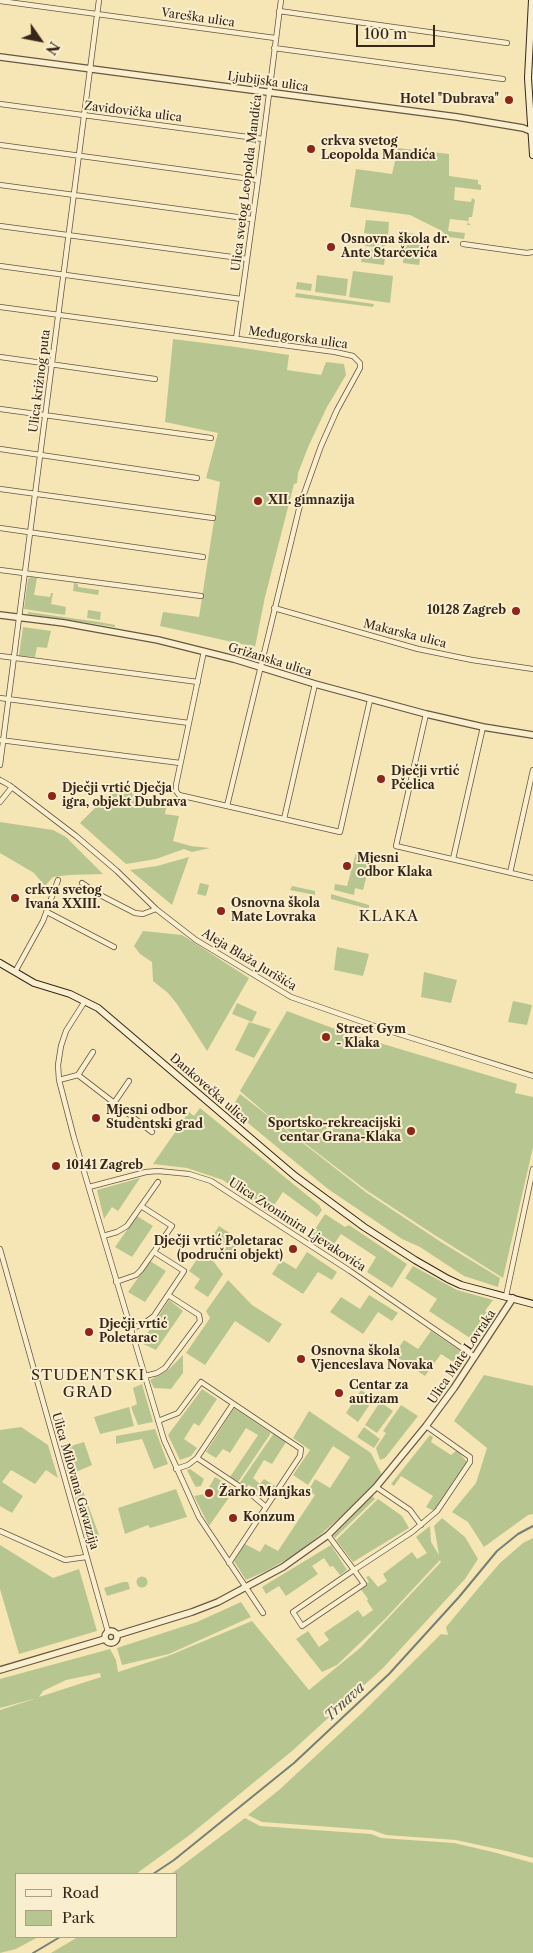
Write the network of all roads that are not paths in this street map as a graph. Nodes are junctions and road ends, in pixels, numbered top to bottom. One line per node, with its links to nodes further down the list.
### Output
1 (99, 0): 6 (street, Ulica križnog puta)
2 (281, 0): 5 (street, Ulica svetog Leopolda Mandića)
3 (0, 1): 6 (street, Vareška ulica)
4 (532, 1): 16 (main road)
5 (279, 11): 7 (street, Ulica svetog Leopolda Mandića); 8 (street)
6 (97, 14): 7 (street, Vareška ulica); 11 (street, Ulica križnog puta)
7 (275, 38): 9 (street, Ulica svetog Leopolda Mandića)
8 (507, 43)
9 (274, 48): 12 (street); 13 (street, Ulica svetog Leopolda Mandića)
10 (0, 56): 11 (street, Ljubijska ulica)
11 (90, 68): 13 (street, Ljubijska ulica); 15 (street, Ulica križnog puta)
12 (503, 79)
13 (269, 93): 16 (street, Ljubijska ulica); 17 (street, Ulica svetog Leopolda Mandića)
14 (0, 104): 15 (street, Zavidovička ulica)
15 (84, 116): 17 (street, Zavidovička ulica); 19 (street, Ulica križnog puta)
16 (532, 131): 20 (main road)
17 (263, 139): 21 (street, Ulica svetog Leopolda Mandića)
18 (0, 145): 19 (street)
19 (79, 155): 21 (street); 23 (street, Ulica križnog puta)
20 (533, 155)
21 (258, 180): 24 (street, Ulica svetog Leopolda Mandića)
22 (0, 185): 23 (street)
23 (74, 195): 24 (street); 26 (street, Ulica križnog puta)
24 (252, 219): 29 (street, Ulica svetog Leopolda Mandića)
25 (0, 226): 26 (street)
26 (69, 234): 29 (street); 31 (street, Ulica križnog puta)
27 (463, 244): 28 (street)
28 (533, 252)
29 (247, 259): 32 (street, Ulica svetog Leopolda Mandića)
30 (0, 266): 31 (street)
31 (63, 274): 32 (street); 34 (street, Ulica križnog puta)
32 (241, 299): 35 (street, Ulica svetog Leopolda Mandića)
33 (0, 307): 34 (street, Međugorska ulica)
34 (59, 314): 35 (street, Međugorska ulica); 37 (street, Ulica križnog puta)
35 (236, 339): 54 (street, Međugorska ulica)
36 (0, 357): 37 (street)
37 (52, 365): 38 (street); 40 (street, Ulica križnog puta)
38 (155, 379)
39 (0, 409): 40 (street)
40 (45, 416): 41 (street); 43 (street, Ulica križnog puta)
41 (211, 438)
42 (0, 449): 43 (street)
43 (40, 455): 44 (street); 46 (street, Ulica križnog puta)
44 (197, 478)
45 (0, 489): 46 (street)
46 (35, 494): 47 (street); 49 (street, Ulica križnog puta)
47 (213, 518)
48 (0, 528): 49 (street)
49 (30, 532): 50 (street); 52 (street, Ulica križnog puta)
50 (203, 557)
51 (0, 570): 52 (street)
52 (24, 573): 53 (street); 56 (street, Ulica križnog puta)
53 (201, 596)
54 (274, 608): 60 (street, Međugorska ulica); 61 (street, Makarska ulica)
55 (0, 615): 56 (street, Grižanska ulica)
56 (19, 617): 57 (street, Grižanska ulica); 59 (street, Ulica križnog puta)
57 (204, 651): 60 (street, Grižanska ulica); 62 (street)
58 (0, 656): 59 (street)
59 (15, 658): 62 (street); 65 (street, Ulica križnog puta)
60 (260, 668): 63 (street, Grižanska ulica); 78 (street, Međugorska ulica)
61 (533, 668)
62 (198, 682): 68 (street)
63 (315, 684): 66 (street, Grižanska ulica); 79 (street)
64 (0, 698): 65 (street)
65 (8, 699): 68 (street); 71 (street, Ulica križnog puta)
66 (370, 700): 67 (street, Grižanska ulica); 79 (street)
67 (426, 714): 69 (street, Grižanska ulica); 80 (street)
68 (189, 723): 72 (street)
69 (483, 727): 70 (street, Grižanska ulica); 80 (street)
70 (533, 735)
71 (2, 740): 72 (street); 73 (street, Ulica križnog puta)
72 (180, 763): 78 (street)
73 (0, 766)
74 (533, 770): 81 (street)
75 (0, 780): 76 (street, Aleja Blaža Jurišića)
76 (12, 787): 77 (street); 85 (street, Aleja Blaža Jurišića)
77 (0, 802)
78 (227, 806): 79 (street)
79 (284, 819)
80 (453, 859): 81 (street)
81 (510, 873): 82 (street)
82 (533, 878)
83 (58, 880): 86 (street)
84 (82, 883): 85 (street)
85 (156, 909): 93 (street, Aleja Blaža Jurišića)
86 (47, 912): 87 (street); 89 (street)
87 (114, 947)
88 (0, 963): 89 (main road, Dankovečka ulica)
89 (15, 972): 90 (main road, Dankovečka ulica)
90 (85, 1001): 94 (street); 107 (main road, Dankovečka ulica)
91 (93, 1052): 92 (street)
92 (78, 1075): 94 (street); 96 (street)
93 (533, 1076)
94 (59, 1080): 100 (street)
95 (129, 1081): 96 (street)
96 (114, 1103): 97 (street)
97 (152, 1132)
98 (533, 1168): 107 (street)
99 (158, 1182): 101 (street)
100 (89, 1187): 102 (street); 111 (street, Ulica Zvonimira Ljevakovića)
101 (141, 1206): 102 (street); 104 (street)
102 (103, 1236): 105 (street)
103 (0, 1249): 123 (street, Ulica Milovana Gavazzija)
104 (154, 1252): 105 (street); 106 (street)
105 (116, 1282): 110 (street)
106 (168, 1295): 110 (street); 112 (street)
107 (506, 1296): 108 (main road, Dankovečka ulica)
108 (513, 1298): 109 (main road, Dankovečka ulica); 111 (street, Ulica Mate Lovraka)
109 (533, 1304)
110 (130, 1328): 112 (street)
111 (475, 1357): 115 (street, Ulica Mate Lovraka)
112 (145, 1376): 114 (street)
113 (234, 1404): 114 (street); 116 (street); 119 (street)
114 (158, 1422): 117 (street)
115 (426, 1426): 118 (street, Ulica Mate Lovraka); 120 (street)
116 (197, 1458): 117 (street); 119 (street)
117 (176, 1469): 124 (street)
118 (376, 1487): 120 (street); 122 (street, Ulica Mate Lovraka)
119 (266, 1507): 124 (street)
120 (421, 1525): 125 (street)
121 (0, 1531): 123 (street)
122 (328, 1535): 125 (street); 126 (street, Ulica Mate Lovraka)
123 (86, 1557): 128 (street, Ulica Milovana Gavazzija)
124 (228, 1563): 126 (street)
125 (354, 1570): 125 (street)
126 (245, 1588): 127 (street); 129 (street, Ulica Mate Lovraka)
127 (263, 1613)
128 (108, 1632): 129 (street); 130 (street)
129 (117, 1635): 130 (street)
130 (105, 1639): 131 (street)
131 (0, 1670)

